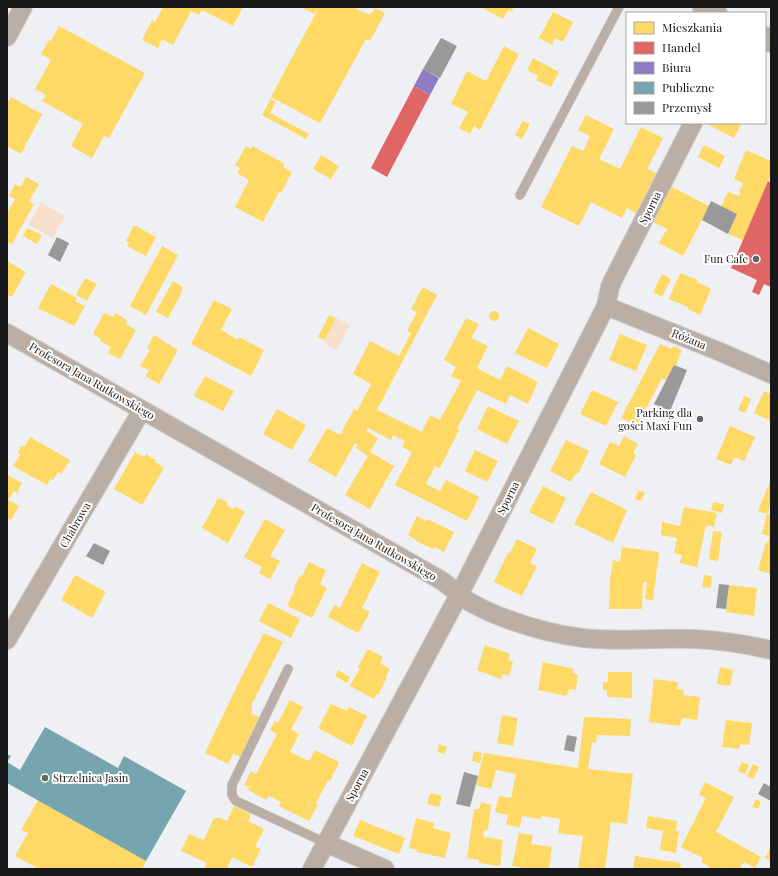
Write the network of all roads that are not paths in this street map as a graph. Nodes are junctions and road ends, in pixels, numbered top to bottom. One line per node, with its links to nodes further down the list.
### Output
1 (23, 7): 5 (street)
2 (619, 7): 7 (lane)
3 (704, 7): 4 (street)
4 (714, 12)
5 (7, 37)
6 (692, 124): 8 (street, Sporna)
7 (520, 195)
8 (606, 306): 10 (street, Różana); 12 (street, Sporna)
9 (7, 333): 11 (street, Profesora Jana Rutkowskiego)
10 (771, 374)
11 (142, 410): 12 (street, Profesora Jana Rutkowskiego); 13 (street, Chabrowa)
12 (459, 595): 14 (street, Profesora Jana Rutkowskiego); 16 (street, Sporna)
13 (7, 640)
14 (771, 650)
15 (288, 668): 16 (lane)
16 (326, 843): 17 (street, Sporna); 18 (street)
17 (312, 869)
18 (385, 869)

